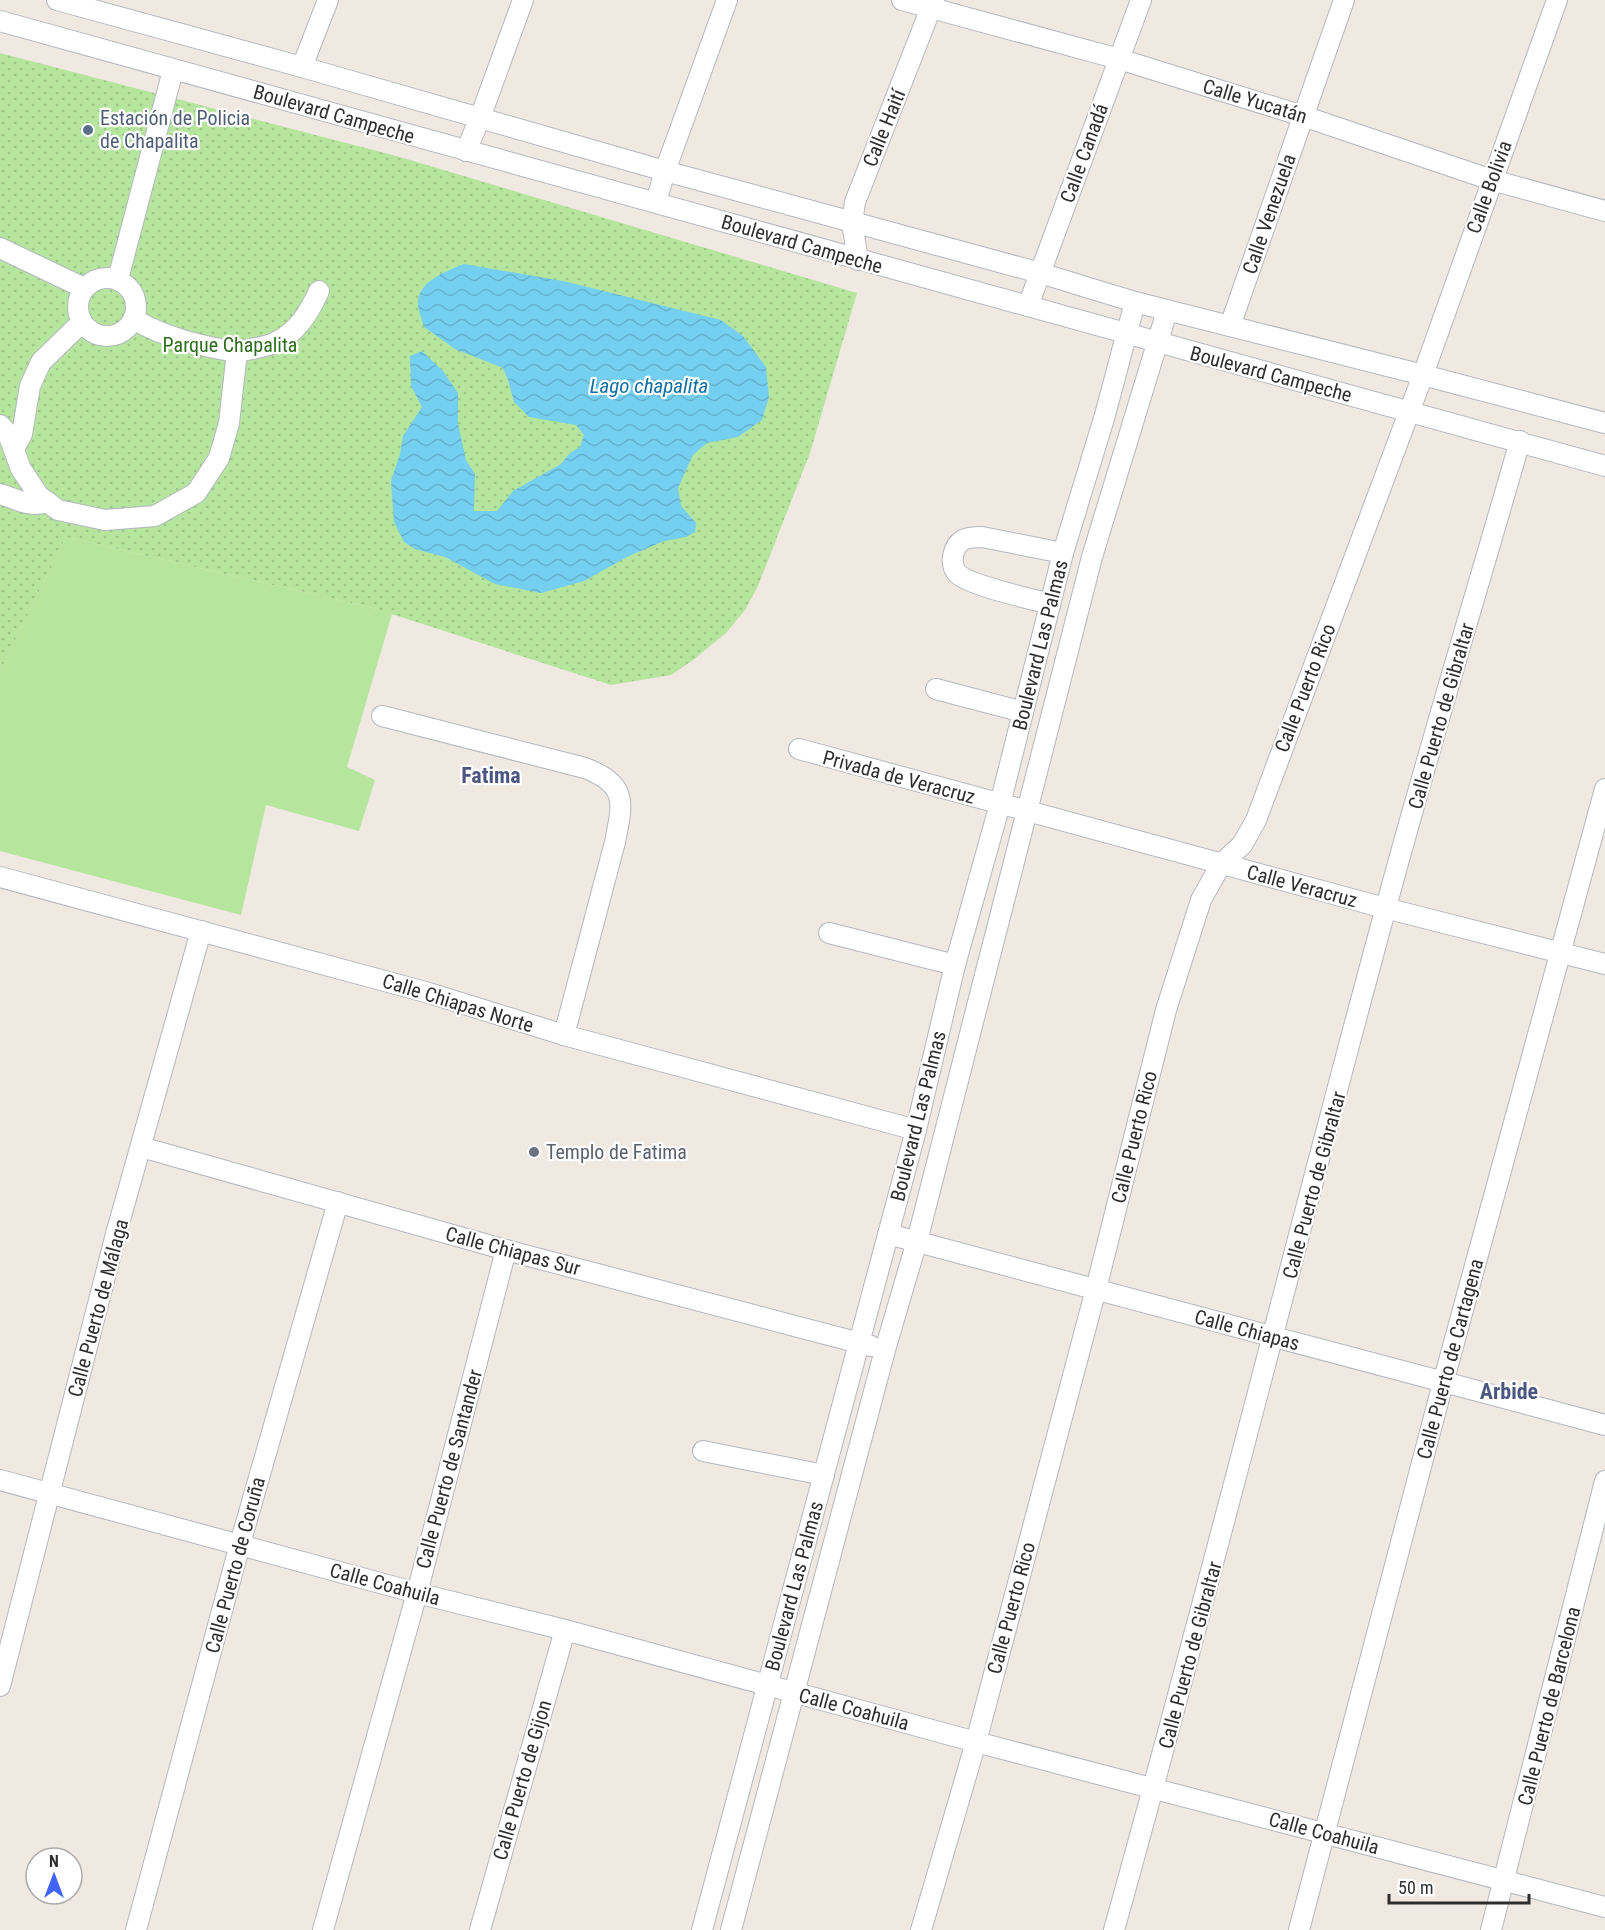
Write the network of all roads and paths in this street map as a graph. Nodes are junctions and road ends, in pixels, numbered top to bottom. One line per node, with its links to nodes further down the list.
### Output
1 (57, 0): 10 (street, Boulevard Campeche)
2 (328, 0): 13 (street)
3 (523, 0): 16 (street)
4 (727, 0): 18 (street)
5 (903, 0): 9 (street, Calle Yucatán)
6 (1141, 0): 12 (street, Calle Canadá)
7 (1344, 0): 15 (street, Calle Venezuela)
8 (1557, 0): 19 (street, Calle Bolivia)
9 (933, 4): 12 (street, Calle Yucatán); 22 (street, Calle Haití)
10 (105, 6): 13 (street, Boulevard Campeche)
11 (0, 21): 14 (street, Boulevard Campeche)
12 (1119, 59): 15 (street, Calle Yucatán); 25 (street, Calle Canadá)
13 (302, 67): 16 (street, Boulevard Campeche)
14 (173, 69): 17 (street, Boulevard Campeche); 26 (street)
15 (1303, 116): 19 (street, Calle Yucatán); 34 (street, Calle Venezuela)
16 (480, 118): 17 (street); 18 (street, Boulevard Campeche)
17 (466, 152): 20 (street, Boulevard Campeche)
18 (664, 171): 20 (street); 22 (street, Boulevard Campeche)
19 (1492, 180): 21 (street, Calle Yucatán); 38 (street, Calle Bolivia)
20 (656, 202): 24 (street, Boulevard Campeche)
21 (1605, 211)
22 (852, 223): 24 (street, Calle Haití); 25 (street, Boulevard Campeche)
23 (0, 248): 27 (street)
24 (858, 260): 30 (street, Boulevard Campeche)
25 (1040, 273): 29 (street, Boulevard Campeche); 30 (street, Calle Canadá)
26 (118, 279): 27 (street); 32 (street)
27 (84, 288): 33 (street)
28 (319, 291): 37 (street)
29 (1135, 302): 31 (street, Boulevard Campeche); 35 (street, Boulevard Las Palmas)
30 (1028, 306): 35 (street, Boulevard Campeche)
31 (1167, 311): 34 (street, Boulevard Campeche); 36 (street, Boulevard Las Palmas)
32 (133, 319): 33 (street); 37 (street)
33 (81, 323): 43 (street)
34 (1230, 326): 38 (street, Boulevard Campeche)
35 (1127, 335): 36 (street, Boulevard Campeche); 47 (street, Boulevard Las Palmas)
36 (1157, 343): 39 (street, Boulevard Campeche); 55 (street, Boulevard Las Palmas)
37 (237, 352): 46 (street)
38 (1423, 375): 39 (street, Calle Puerto Rico); 40 (street, Boulevard Campeche)
39 (1408, 412): 42 (street, Boulevard Campeche); 56 (street, Calle Puerto Rico)
40 (1605, 423)
41 (0, 424): 43 (street)
42 (1520, 441): 44 (street, Boulevard Campeche); 58 (street, Calle Puerto de Gibraltar)
43 (14, 449): 46 (street)
44 (1605, 466)
45 (0, 494): 46 (street)
46 (48, 502)
47 (1063, 553): 48 (street, Boulevard Las Palmas); 48 (street)
48 (1050, 604): 50 (street, Boulevard Las Palmas)
49 (936, 689): 50 (street)
50 (1023, 712): 54 (street, Boulevard Las Palmas)
51 (382, 716): 64 (street)
52 (799, 749): 54 (street, Privada de Veracruz)
53 (1605, 789): 61 (street, Calle Puerto de Cartagena)
54 (1000, 804): 55 (street, Calle Veracruz); 63 (street, Boulevard Las Palmas)
55 (1027, 812): 56 (street, Calle Veracruz); 69 (street, Boulevard Las Palmas)
56 (1221, 864): 58 (street, Calle Veracruz); 71 (street, Calle Puerto Rico)
57 (0, 877): 59 (street, Calle Chiapas Norte)
58 (1385, 908): 61 (street, Calle Veracruz); 72 (street, Calle Puerto de Gibraltar)
59 (201, 931): 64 (street, Calle Chiapas Norte); 66 (street, Calle Puerto de Málaga)
60 (829, 933): 63 (street)
61 (1560, 952): 62 (street, Calle Veracruz); 75 (street, Calle Puerto de Cartagena)
62 (1605, 964)
63 (955, 965): 65 (street, Boulevard Las Palmas)
64 (564, 1035): 65 (street, Calle Chiapas Norte)
65 (916, 1130): 68 (street, Boulevard Las Palmas)
66 (141, 1147): 67 (street, Calle Chiapas Sur); 81 (street, Calle Puerto de Málaga)
67 (338, 1202): 70 (street, Calle Chiapas Sur); 82 (street, Calle Puerto de Coruña)
68 (888, 1234): 69 (street, Calle Chiapas); 73 (street, Boulevard Las Palmas)
69 (917, 1241): 71 (street, Calle Chiapas); 74 (street, Boulevard Las Palmas)
70 (506, 1250): 73 (street, Calle Chiapas Sur); 83 (street, Calle Puerto de Santander)
71 (1096, 1289): 72 (street, Calle Chiapas); 88 (street, Calle Puerto Rico)
72 (1274, 1337): 75 (street, Calle Chiapas); 89 (street, Calle Puerto de Gibraltar)
73 (859, 1342): 74 (street, Calle Chiapas Sur); 78 (street, Boulevard Las Palmas)
74 (885, 1350): 87 (street, Boulevard Las Palmas)
75 (1443, 1383): 76 (street, Calle Chiapas); 90 (street, Calle Puerto de Cartagena)
76 (1605, 1425)
77 (703, 1451): 78 (street)
78 (824, 1475): 85 (street, Boulevard Las Palmas)
79 (0, 1480): 81 (street, Calle Coahuila)
80 (1605, 1481): 91 (street, Calle Puerto de Barcelona)
81 (50, 1493): 82 (street, Calle Coahuila); 86 (street, Calle Puerto de Málaga)
82 (240, 1544): 83 (street, Calle Coahuila); 93 (street, Calle Puerto de Coruña)
83 (417, 1593): 84 (street, Calle Coahuila); 94 (street, Calle Puerto de Santander)
84 (564, 1630): 85 (street, Calle Coahuila); 95 (street, Calle Puerto de Gijon)
85 (768, 1685): 87 (street, Calle Coahuila); 96 (street, Boulevard Las Palmas)
86 (0, 1686)
87 (794, 1693): 88 (street, Calle Coahuila); 97 (street, Boulevard Las Palmas)
88 (976, 1742): 89 (street, Calle Coahuila); 98 (street, Calle Puerto Rico)
89 (1154, 1789): 90 (street, Calle Coahuila); 99 (street, Calle Puerto de Gibraltar)
90 (1325, 1833): 91 (street, Calle Coahuila); 100 (street, Calle Puerto de Cartagena)
91 (1504, 1881): 92 (street, Calle Coahuila); 101 (street, Calle Puerto de Barcelona)
92 (1605, 1907)
93 (136, 1930)
94 (323, 1930)
95 (480, 1930)
96 (702, 1930)
97 (731, 1930)
98 (921, 1930)
99 (1114, 1930)
100 (1299, 1930)
101 (1491, 1930)

